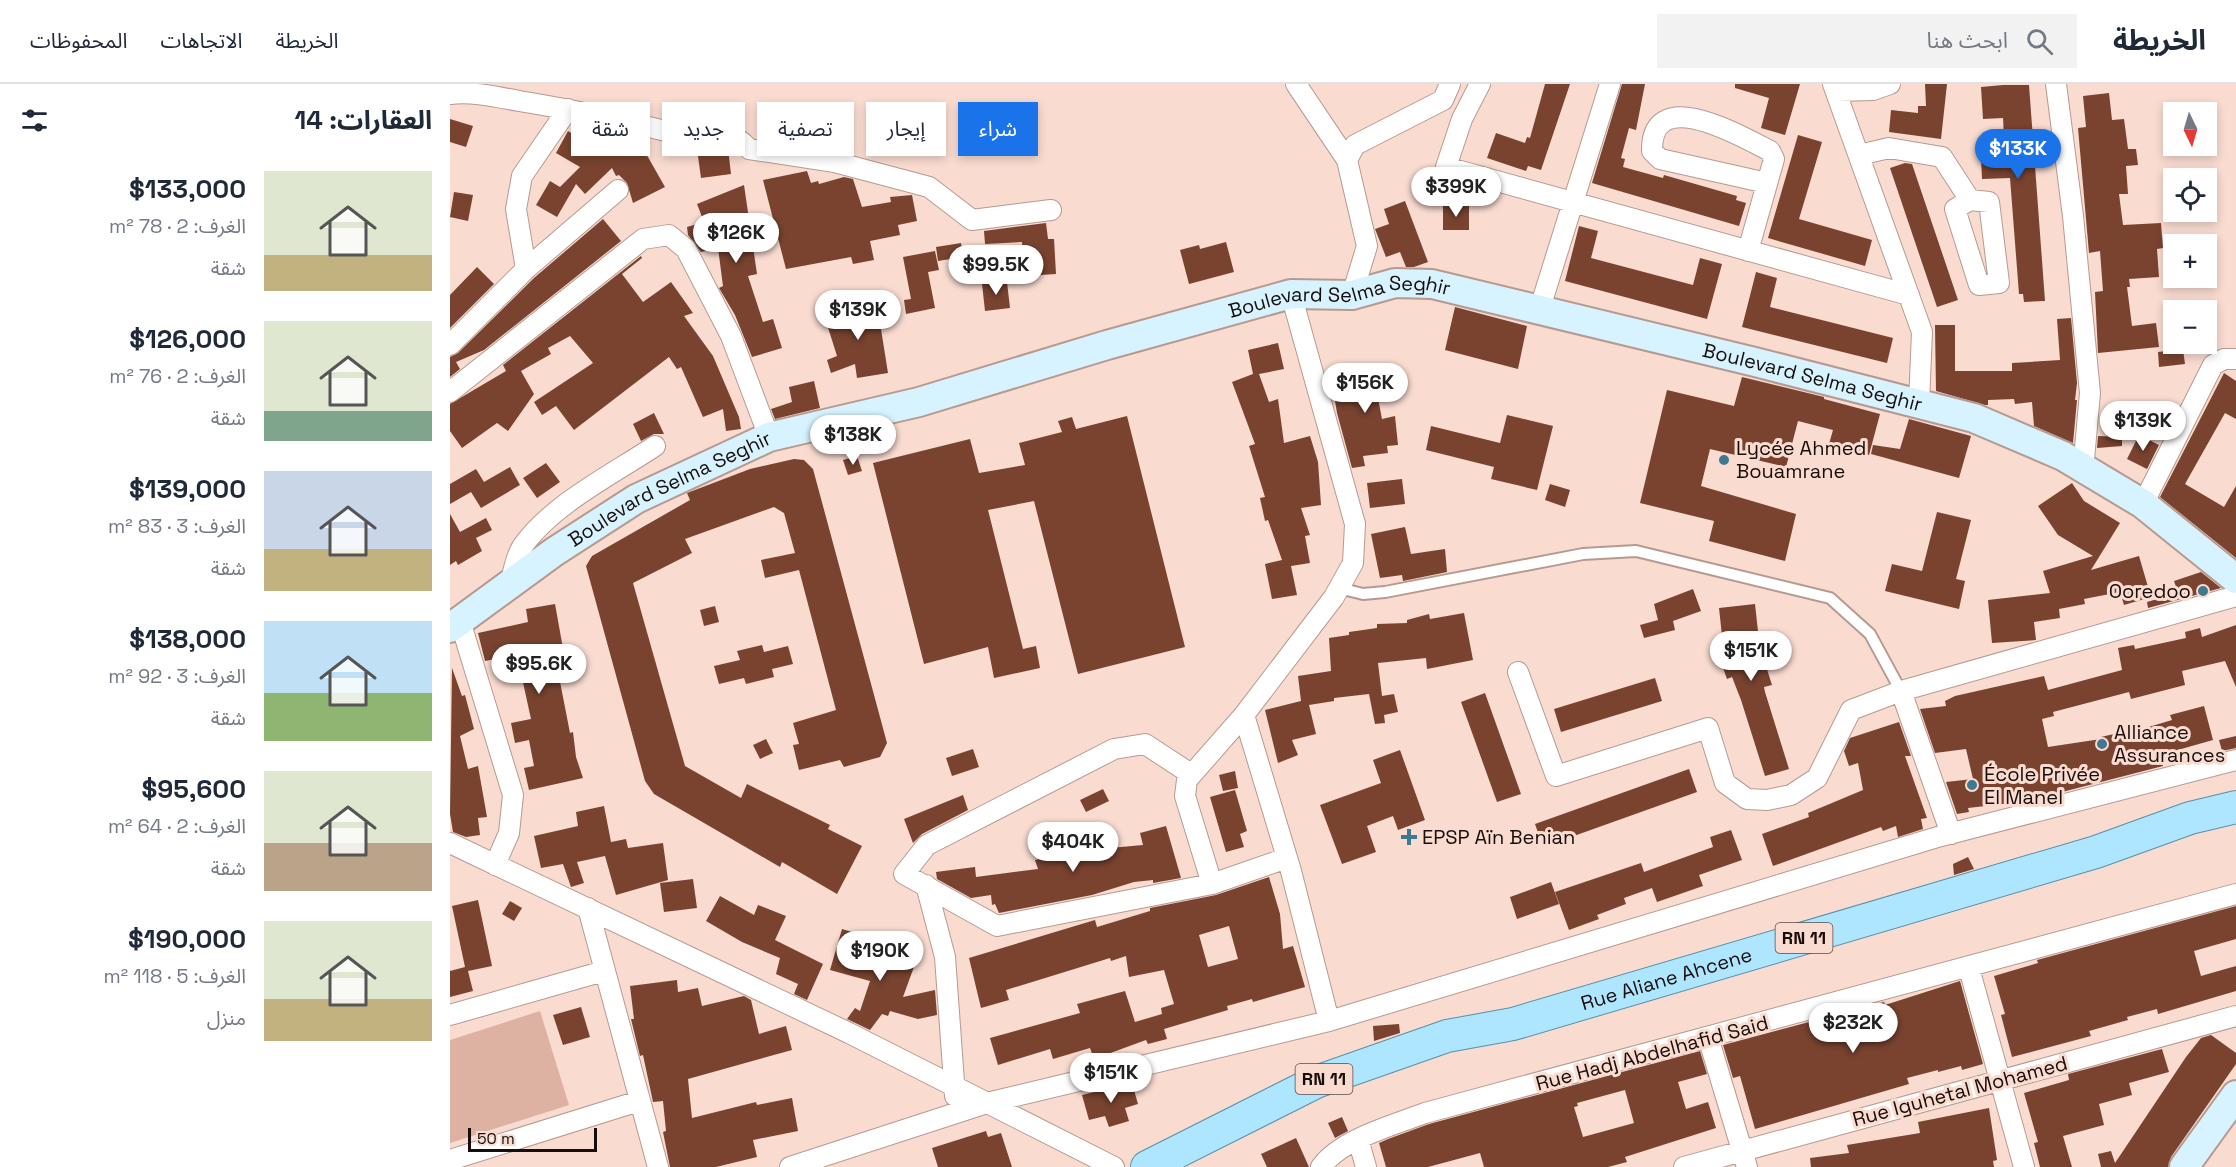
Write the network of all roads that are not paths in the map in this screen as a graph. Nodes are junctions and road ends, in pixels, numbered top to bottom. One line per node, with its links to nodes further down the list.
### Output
1 (1296, 84): 11 (street)
2 (1450, 84): 11 (street)
3 (1480, 84): 15 (street)
4 (1610, 84): 15 (street)
5 (2056, 84): 29 (street)
6 (1879, 86): 7 (street)
7 (1835, 88): 10 (street)
8 (450, 94): 9 (street)
9 (568, 109): 16 (street); 18 (street)
10 (1859, 155): 14 (street); 21 (street)
11 (1347, 160): 20 (street)
12 (1767, 183): 12 (street); 17 (street)
13 (618, 190): 18 (street)
14 (1970, 200)
15 (1572, 202): 17 (street); 22 (street)
16 (1051, 210)
17 (1748, 250): 21 (street)
18 (526, 269): 23 (street)
19 (1291, 294): 20 (main road, Boulevard Selma Seghir); 27 (main road, Boulevard Selma Seghir); 33 (street)
20 (1352, 295): 22 (main road, Boulevard Selma Seghir)
21 (1909, 295): 26 (street)
22 (1539, 311): 26 (main road, Boulevard Selma Seghir)
23 (450, 345)
24 (2236, 359): 30 (street)
25 (450, 392): 27 (street)
26 (1919, 403): 29 (main road, Boulevard Selma Seghir)
27 (769, 437): 32 (main road, Boulevard Selma Seghir)
28 (655, 446): 32 (street)
29 (2083, 470): 30 (main road, Boulevard Selma Seghir)
30 (2142, 504): 31 (main road, Boulevard Selma Seghir)
31 (2236, 579)
32 (509, 587): 35 (main road, Boulevard Selma Seghir)
33 (1339, 588): 37 (lane); 38 (street)
34 (2236, 597): 37 (street)
35 (455, 625): 47 (street)
36 (1518, 672): 37 (street)
37 (1901, 691): 43 (street)
38 (1244, 715): 40 (street); 46 (street)
39 (2236, 760): 43 (street)
40 (1191, 774): 48 (street); 49 (street)
41 (2236, 807): 45 (main road, Rue Aliane Ahcene / RN 11)
42 (2236, 825): 45 (main road, Rue Aliane Ahcene / RN 11)
43 (1951, 834): 56 (street)
44 (450, 843): 47 (street)
45 (2096, 852): 57 (main road, Rue Aliane Ahcene / RN 11)
46 (1287, 858): 48 (street); 56 (street)
47 (495, 865): 51 (street)
48 (1212, 884): 49 (street)
49 (926, 885): 60 (street)
50 (2236, 894): 52 (street, Rue Hadj Abdelhafid Said)
51 (588, 908): 53 (street); 60 (street)
52 (1969, 968): 58 (street, Rue Hadj Abdelhafid Said); 59 (street)
53 (604, 971): 54 (street); 62 (street)
54 (450, 1015)
55 (2236, 1016): 59 (street, Rue Iguhetal Mohamed)
56 (1329, 1021): 63 (street)
57 (1513, 1024): 72 (main road, Rue Aliane Ahcene / RN 11); 73 (main road, Rue Aliane Ahcene / RN 11)
58 (1708, 1037): 65 (street, Rue Hadj Abdelhafid Said); 66 (street)
59 (1999, 1081): 66 (street, Rue Iguhetal Mohamed); 77 (street)
60 (955, 1087): 63 (street); 64 (street)
61 (2236, 1095): 78 (main road)
62 (639, 1101): 67 (street); 70 (street)
63 (987, 1103): 64 (street); 68 (street)
64 (956, 1114): 69 (street)
65 (1358, 1139): 74 (street, Rue Hadj Abdelhafid Said); 75 (street)
66 (1745, 1159): 76 (street, Rue Iguhetal Mohamed)
67 (450, 1160)
68 (1081, 1160): 71 (street)
69 (799, 1166)
70 (658, 1167)
71 (1114, 1167)
72 (1147, 1167)
73 (1183, 1167)
74 (1321, 1167)
75 (1366, 1167)
76 (1684, 1167)
77 (2024, 1167)
78 (2184, 1167)

